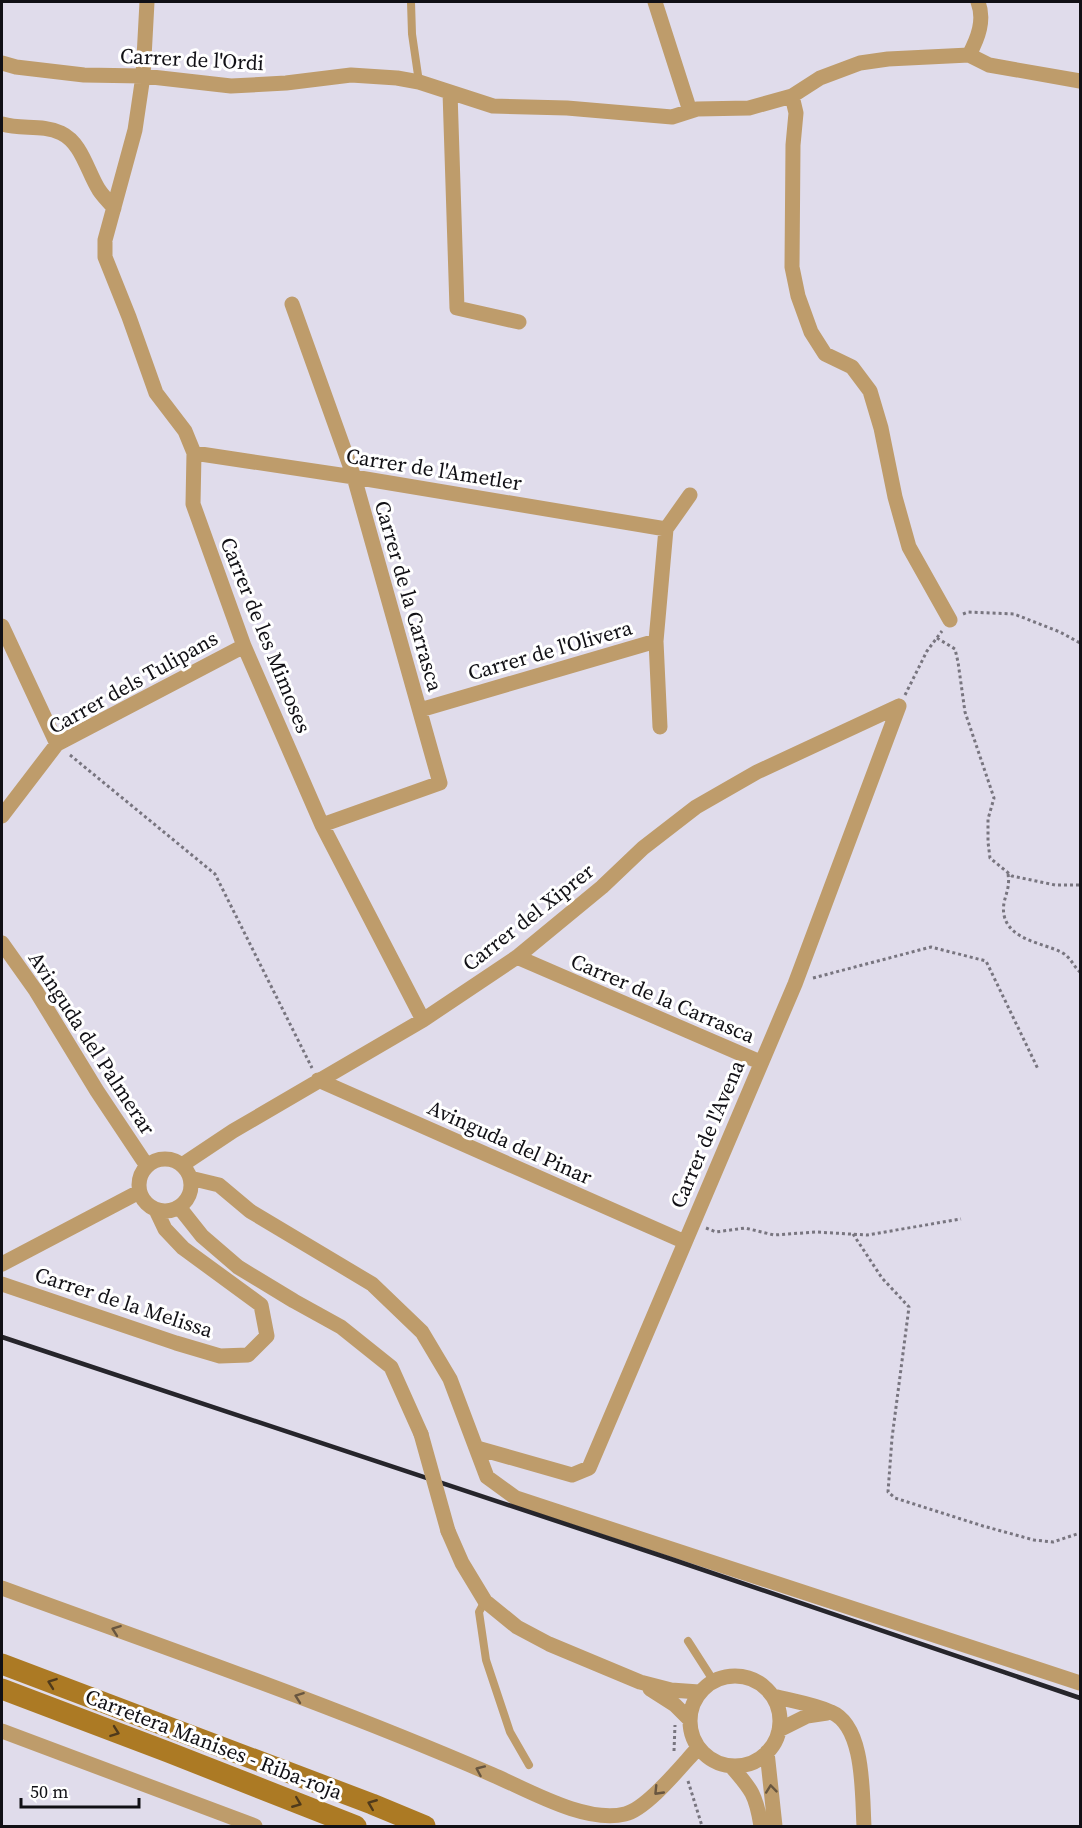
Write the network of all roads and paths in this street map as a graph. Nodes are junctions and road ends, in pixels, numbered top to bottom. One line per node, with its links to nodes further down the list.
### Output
1 (147, 2): 7 (street)
2 (411, 2): 9 (lane)
3 (655, 2): 12 (street)
4 (978, 2): 5 (street)
5 (969, 55): 8 (street); 11 (street, Carrer de l'Ordi)
6 (2, 63): 7 (street, Carrer de l'Ordi)
7 (143, 76): 9 (street, Carrer de l'Ordi); 14 (street)
8 (1080, 81)
9 (418, 82): 10 (street, Carrer de l'Ordi)
10 (450, 92): 12 (street, Carrer de l'Ordi); 16 (street)
11 (792, 96): 12 (street, Carrer de l'Ordi); 21 (street)
12 (690, 111)
13 (2, 124): 14 (street)
14 (114, 208): 17 (street, Carrer de les Mimoses)
15 (292, 304): 18 (street, Carrer de la Carrasca)
16 (519, 322)
17 (194, 453): 18 (street, Carrer de l'Ametler); 26 (street, Carrer de les Mimoses)
18 (354, 477): 20 (street, Carrer de l'Ametler); 28 (street, Carrer de la Carrasca)
19 (690, 495): 20 (street)
20 (666, 529): 24 (street)
21 (950, 620): 23 (path); 25 (path)
22 (2, 626): 30 (street)
23 (937, 638): 27 (path); 33 (path)
24 (657, 641): 28 (street, Carrer de l'Olivera); 29 (street)
25 (1080, 643)
26 (244, 646): 30 (street, Carrer dels Tulipans); 32 (street, Carrer de les Mimoses)
27 (899, 706): 36 (street, Carrer del Xiprer); 38 (street, Carrer de l'Avena)
28 (420, 710): 32 (street, Carrer de la Carrasca)
29 (660, 727)
30 (57, 744): 31 (street, Carrer dels Tulipans); 42 (path)
31 (2, 816)
32 (322, 825): 39 (street, Carrer de les Mimoses)
33 (1007, 872): 34 (path); 37 (path)
34 (1080, 885)
35 (2, 943): 43 (street, Avinguda del Palmerar)
36 (517, 957): 39 (street, Carrer del Xiprer); 40 (street, Carrer de la Carrasca)
37 (1080, 972)
38 (795, 984): 40 (street, Carrer de l'Avena); 41 (path)
39 (423, 1020): 42 (street, Carrer del Xiprer)
40 (760, 1062): 49 (street, Carrer de l'Avena)
41 (1038, 1069)
42 (318, 1080): 44 (street, Carrer del Xiprer); 51 (street, Avinguda del Pinar)
43 (147, 1166): 44 (street); 45 (street)
44 (186, 1172): 46 (street); 54 (street)
45 (139, 1192): 47 (street); 52 (street)
46 (179, 1208): 47 (street); 57 (street, bridge)
47 (156, 1210): 53 (street, Carrer de la Melissa)
48 (961, 1219): 50 (path)
49 (692, 1224): 50 (path); 51 (street, Carrer de l'Avena)
50 (853, 1234): 55 (path)
51 (685, 1242): 54 (street, Carrer de l'Avena)
52 (2, 1264)
53 (2, 1284)
54 (477, 1448): 62 (street)
55 (1080, 1533)
56 (2, 1588): 73 (street, one-way to 56)
57 (486, 1601): 61 (street); 72 (lane)
58 (688, 1641): 60 (lane)
59 (2, 1664): 77 (main road, Carretera Manises - Riba-roja, one-way to 59)
60 (713, 1680): 64 (street); 65 (street)
61 (640, 1682): 64 (street); 67 (street)
62 (1080, 1683)
63 (2, 1689): 76 (main road, Carretera Manises - Riba-roja, one-way to 76)
64 (699, 1692): 67 (street)
65 (773, 1696): 66 (street); 68 (street)
66 (833, 1712): 68 (street); 81 (street)
67 (682, 1721): 70 (street); 73 (path)
68 (779, 1730): 71 (street)
69 (2, 1731): 75 (street)
70 (698, 1748): 73 (street); 74 (street)
71 (767, 1752): 74 (street); 80 (street, one-way to 71)
72 (529, 1765)
73 (682, 1766): 78 (path)
74 (731, 1766): 79 (street)
75 (255, 1827)
76 (356, 1827)
77 (426, 1827)
78 (702, 1827)
79 (761, 1827)
80 (775, 1827)
81 (864, 1827)

